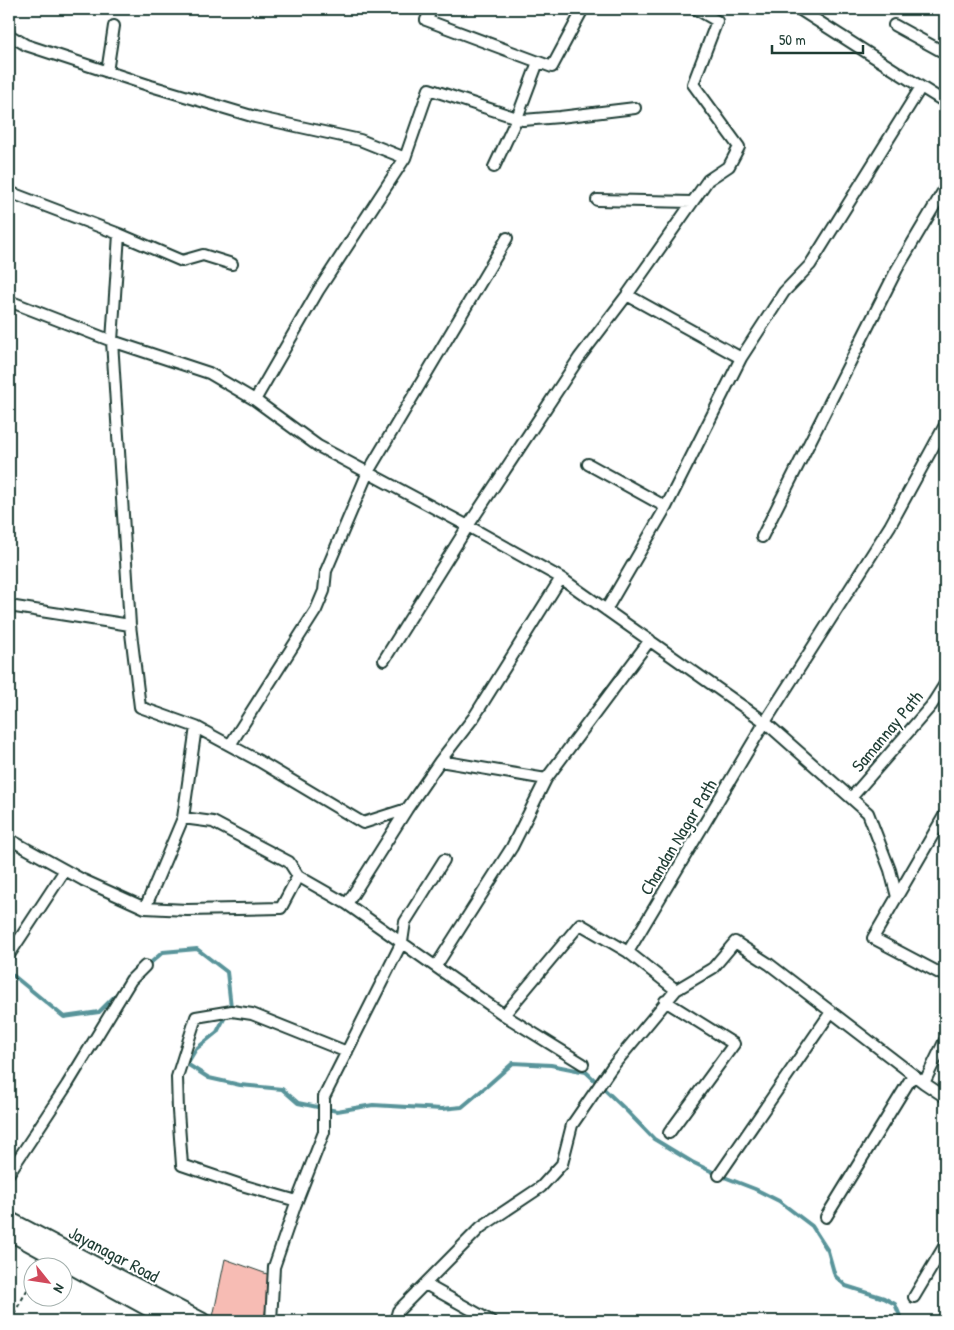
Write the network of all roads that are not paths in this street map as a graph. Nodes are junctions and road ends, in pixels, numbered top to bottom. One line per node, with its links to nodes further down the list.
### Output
1 (432, 9): 9 (street)
2 (583, 9): 9 (street)
3 (696, 9): 20 (street)
4 (799, 9): 11 (street)
5 (894, 25): 8 (street)
6 (114, 26): 10 (street)
7 (9, 35): 10 (street)
8 (945, 53)
9 (538, 62): 14 (street)
10 (107, 72): 15 (street)
11 (921, 87): 12 (street); 27 (street)
12 (945, 102)
13 (635, 108): 14 (street)
14 (517, 118): 15 (street); 16 (street)
15 (405, 158): 28 (street)
16 (494, 167)
17 (945, 188): 34 (street)
18 (9, 192): 21 (street)
19 (597, 200): 20 (street)
20 (692, 202): 24 (street)
21 (119, 234): 23 (street); 26 (street)
22 (507, 238): 31 (street)
23 (232, 264)
24 (627, 295): 27 (street); 33 (street)
25 (9, 300): 26 (street)
26 (112, 340): 28 (street); 38 (street)
27 (741, 358): 32 (street)
28 (255, 400): 31 (street)
29 (945, 425): 42 (street, Chandan Nagar Path)
30 (588, 464): 32 (street)
31 (368, 472): 33 (street); 44 (street)
32 (666, 507): 37 (street)
33 (468, 526): 35 (street); 40 (street)
34 (762, 537)
35 (562, 578): 37 (street); 45 (street)
36 (9, 606): 38 (street)
37 (606, 610): 39 (street)
38 (130, 625): 43 (street)
39 (650, 640): 42 (street); 46 (street)
40 (384, 660)
41 (945, 684): 47 (street, Samannay Path)
42 (765, 722): 47 (street); 59 (street, Chandan Nagar Path)
43 (196, 727): 44 (street); 50 (street)
44 (230, 745): 48 (street)
45 (440, 761): 46 (street); 48 (street)
46 (546, 779): 62 (street)
47 (851, 798): 55 (street)
48 (407, 810): 56 (street)
49 (945, 814): 55 (street)
50 (183, 818): 54 (street); 57 (street)
51 (9, 839): 53 (street)
52 (444, 860): 58 (street)
53 (65, 870): 57 (street); 60 (street)
54 (298, 876): 56 (street); 57 (street)
55 (897, 897): 63 (street)
56 (347, 904): 58 (street)
57 (145, 908)
58 (402, 942): 62 (street); 69 (street)
59 (628, 952): 64 (street); 67 (street)
60 (9, 955)
61 (145, 966): 75 (street)
62 (436, 966): 67 (street)
63 (945, 976)
64 (676, 990): 65 (street); 66 (street)
65 (665, 1001): 74 (street); 82 (street)
66 (831, 1012): 71 (street); 76 (street)
67 (504, 1015): 70 (street)
68 (945, 1040): 72 (street)
69 (347, 1052): 77 (street); 77 (street)
70 (583, 1064)
71 (913, 1075): 72 (street); 78 (street)
72 (924, 1083): 73 (street)
73 (945, 1098)
74 (669, 1133)
75 (9, 1173)
76 (719, 1175)
77 (297, 1201): 86 (street)
78 (826, 1217)
79 (9, 1220): 85 (street, Jayanagar Road)
80 (9, 1232): 84 (street, Jayanagar Road)
81 (945, 1245): 83 (street)
82 (425, 1284): 87 (street); 88 (street)
83 (914, 1297)
84 (172, 1321)
85 (202, 1321)
86 (271, 1321)
87 (394, 1321)
88 (491, 1321)

